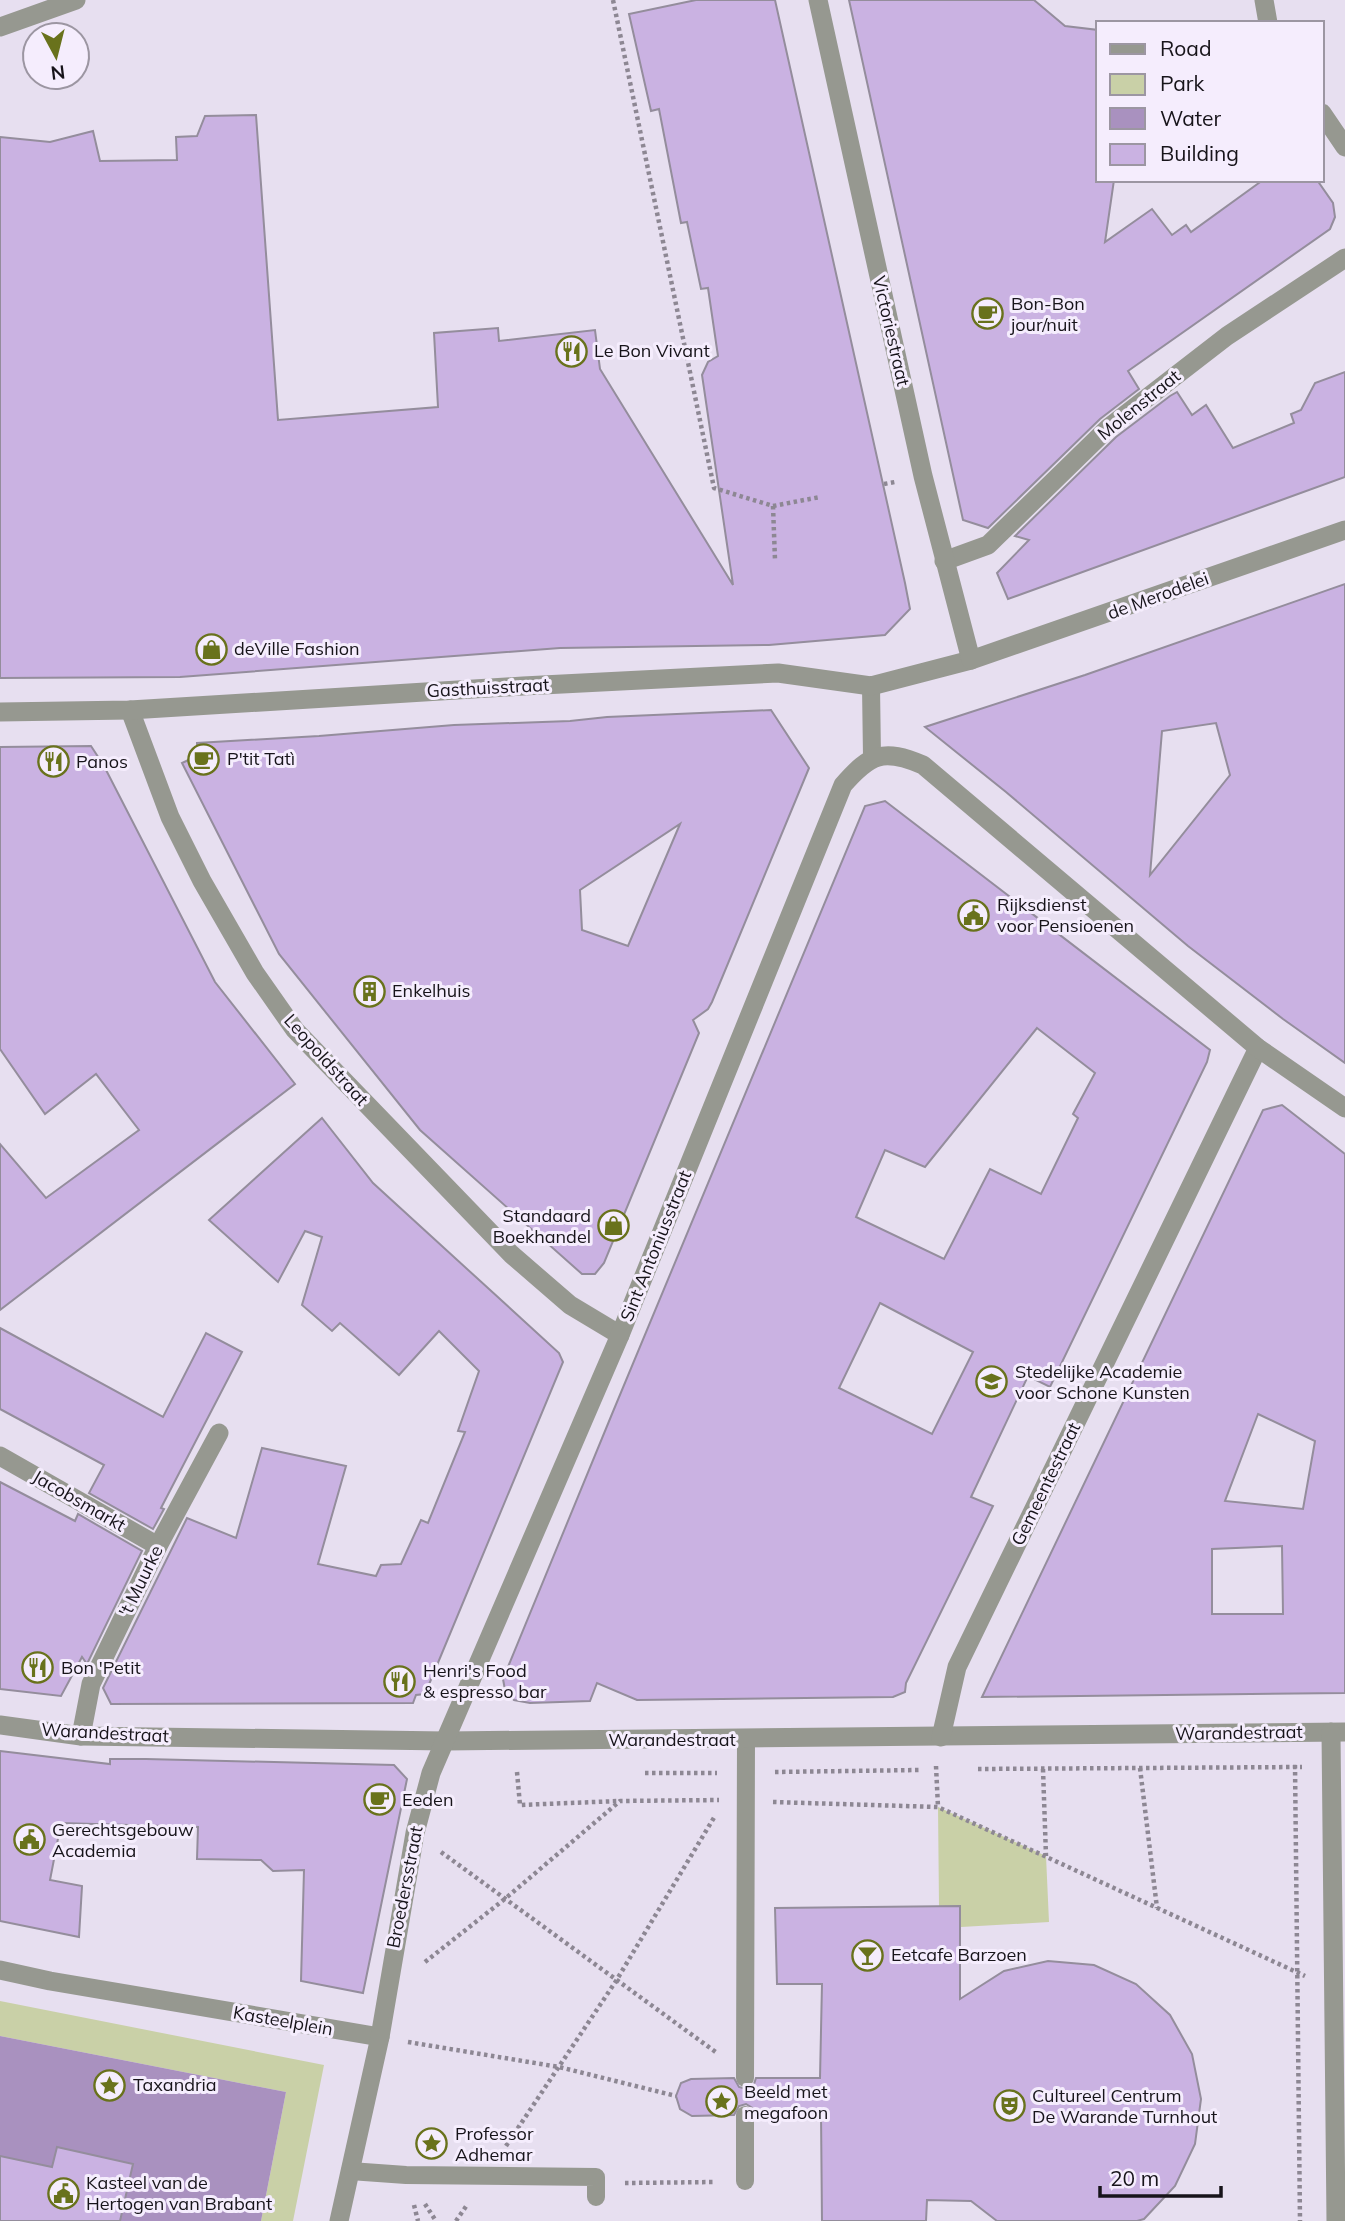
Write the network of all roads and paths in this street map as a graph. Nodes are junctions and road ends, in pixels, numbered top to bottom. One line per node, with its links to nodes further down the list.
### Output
1 (76, 0): 6 (street)
2 (613, 0): 11 (path)
3 (818, 0): 14 (street, Victoriestraat)
4 (1264, 0): 5 (street)
5 (1269, 21)
6 (0, 27)
7 (1324, 116): 8 (street)
8 (1345, 146)
9 (1345, 258): 14 (street, Molenstraat)
10 (820, 496): 11 (path)
11 (773, 506): 13 (path)
12 (1345, 530): 15 (street, de Merodelei)
13 (775, 560)
14 (944, 561): 15 (street, Victoriestraat)
15 (971, 660): 16 (street, Gasthuisstraat)
16 (871, 686): 17 (street, Gasthuisstraat); 19 (lane)
17 (130, 710): 18 (street, Gasthuisstraat); 22 (street, Leopoldstraat)
18 (0, 712)
19 (872, 757): 20 (street); 22 (street, Sint Antoniusstraat)
20 (1258, 1048): 21 (street); 30 (street, Gemeentestraat)
21 (1345, 1108)
22 (620, 1335): 32 (street, Sint Antoniusstraat)
23 (219, 1433): 25 (street, 't Muurke)
24 (0, 1456): 25 (street, Jacobsmarkt)
25 (158, 1546): 29 (street, 't Muurke)
26 (0, 1725): 29 (street, Warandestraat)
27 (1293, 1732): 28 (street, Warandestraat); 30 (street, Warandestraat); 33 (path)
28 (1338, 1732): 35 (street)
29 (81, 1736): 32 (street, Warandestraat)
30 (941, 1737): 31 (street, Warandestraat); 36 (path)
31 (746, 1740): 32 (street, Warandestraat); 41 (lane)
32 (446, 1741): 45 (street, Broedersstraat)
33 (1295, 1767): 34 (path); 35 (path); 50 (path)
34 (1140, 1768): 39 (path); 48 (path)
35 (1330, 1768): 52 (street)
36 (936, 1769): 37 (path); 41 (path); 44 (path)
37 (949, 1769)
38 (976, 1769): 39 (path)
39 (1043, 1769): 46 (path)
40 (517, 1772): 42 (path)
41 (746, 1773): 43 (lane)
42 (620, 1801): 47 (path); 51 (path)
43 (746, 1802): 44 (path); 57 (lane)
44 (938, 1807): 46 (path)
45 (415, 1833): 47 (path); 53 (street, Broedersstraat)
46 (1045, 1856): 48 (path)
47 (506, 1898): 51 (path); 53 (path)
48 (1157, 1909): 50 (path)
49 (0, 1970): 54 (street, Kasteelplein)
50 (1298, 1973): 52 (path); 68 (path)
51 (616, 1981): 55 (path); 56 (path)
52 (1335, 1988): 69 (street)
53 (386, 1993): 54 (street, Broedersstraat)
54 (380, 2037): 56 (path); 60 (street)
55 (721, 2056)
56 (559, 2067): 58 (path); 61 (path)
57 (745, 2078)
58 (676, 2096)
59 (745, 2115): 62 (lane)
60 (350, 2171): 61 (lane); 66 (street)
61 (487, 2175): 65 (lane); 67 (path)
62 (745, 2181)
63 (721, 2182): 64 (path)
64 (625, 2183)
65 (596, 2197)
66 (339, 2221)
67 (456, 2221)
68 (1300, 2221)
69 (1336, 2221)

